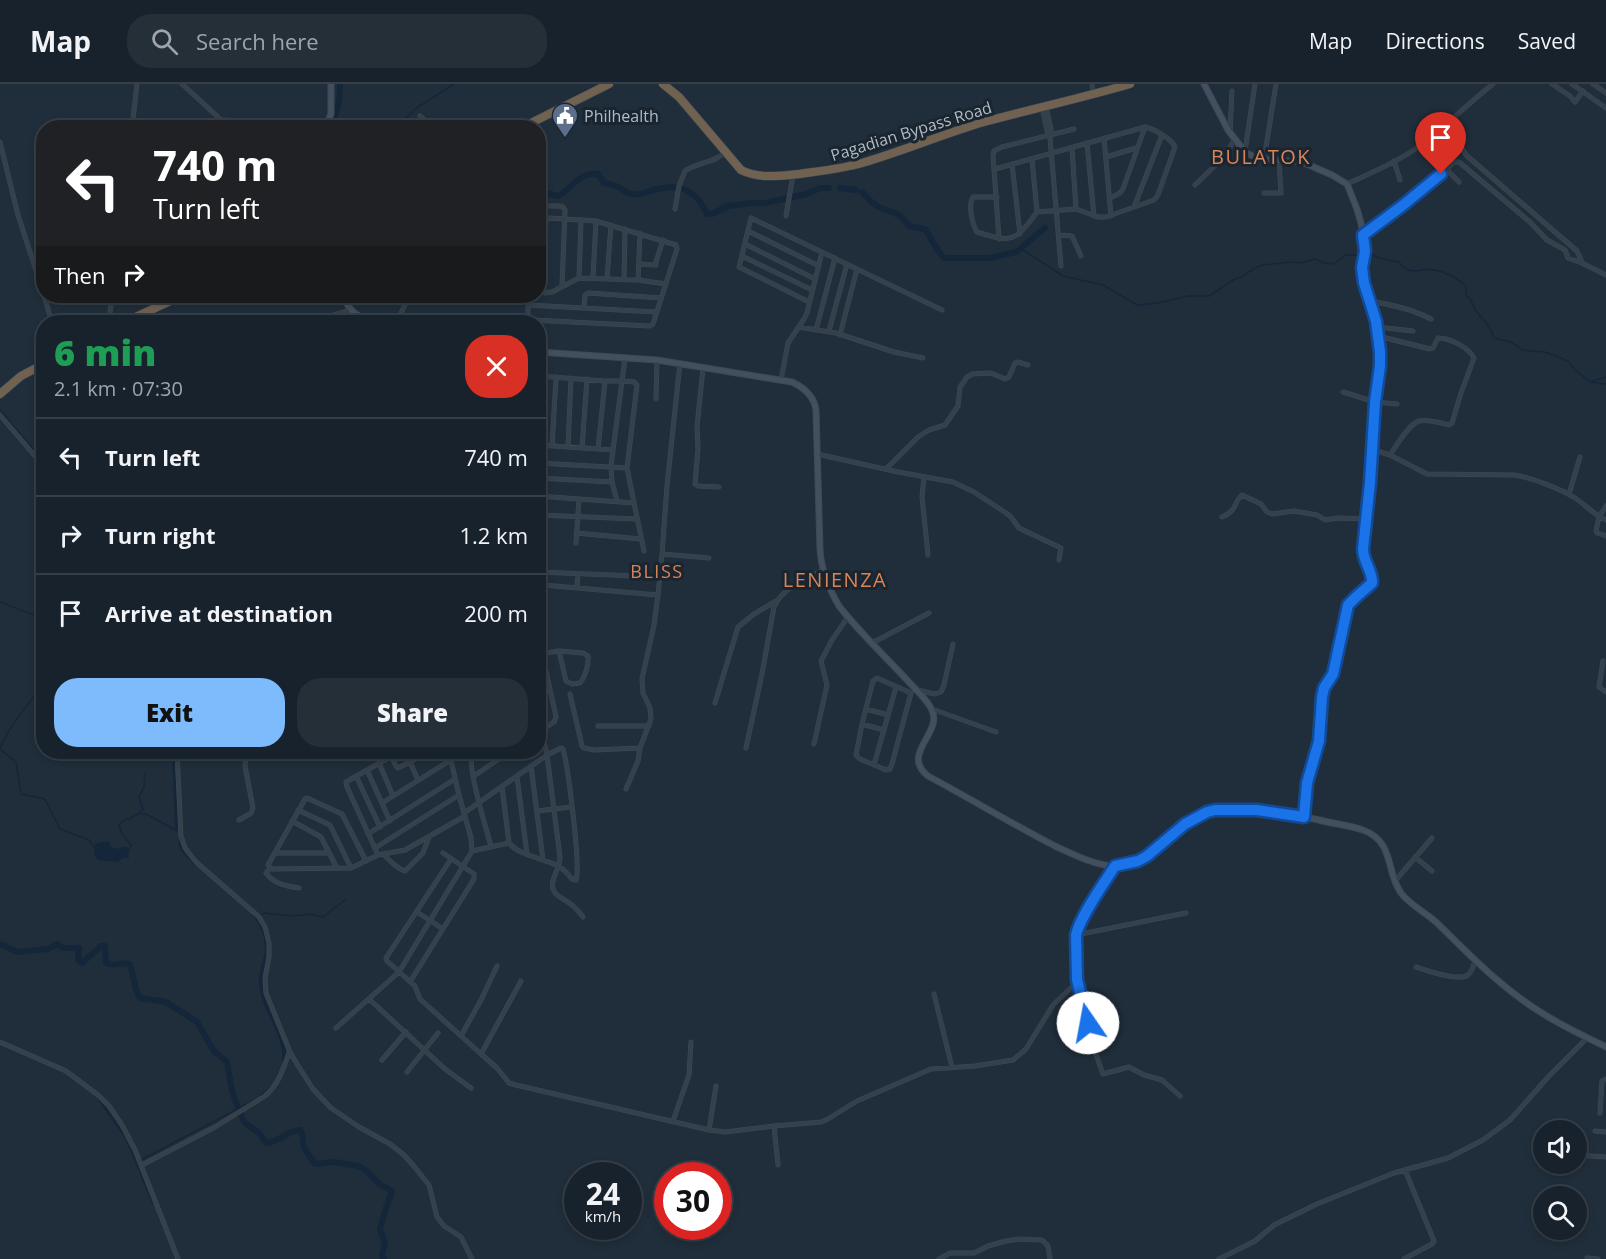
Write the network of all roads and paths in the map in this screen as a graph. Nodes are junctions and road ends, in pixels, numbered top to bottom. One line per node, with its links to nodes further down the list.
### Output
1 (137, 84): 22 (street)
2 (182, 84): 23 (street)
3 (331, 84): 24 (street)
4 (609, 84): 26 (highway)
5 (663, 84): 39 (highway, Pagadian Bypass Road)
6 (1092, 84): 18 (street)
7 (1130, 84): 18 (highway, Pagadian Bypass Road)
8 (1204, 84): 30 (street)
9 (1255, 84): 40 (street)
10 (1276, 84): 44 (street)
11 (1493, 84): 27 (street)
12 (1552, 84): 16 (street)
13 (1572, 84): 16 (street)
14 (1593, 84): 17 (street)
15 (1232, 91): 30 (street)
16 (1583, 91): 20 (street)
17 (1606, 93)
18 (1093, 95): 19 (highway, Pagadian Bypass Road)
19 (1044, 108): 32 (street); 50 (highway, Pagadian Bypass Road)
20 (1606, 108)
21 (420, 116): 25 (street)
22 (133, 120)
23 (222, 120)
24 (328, 120)
25 (425, 120)
26 (537, 120)
27 (1447, 123): 46 (street); 85 (street)
28 (1144, 127): 31 (street); 33 (street); 38 (street)
29 (1074, 129): 32 (street)
30 (1230, 133): 34 (street)
31 (1162, 135): 59 (street); 59 (street)
32 (1050, 136): 41 (street); 48 (street)
33 (1104, 138): 36 (street); 42 (street)
34 (1234, 140): 40 (street); 54 (street)
35 (0, 142): 91 (street)
36 (1087, 143): 37 (street); 65 (street)
37 (1072, 148): 41 (street); 61 (street)
38 (1137, 148): 42 (street); 57 (street)
39 (725, 152): 50 (highway, Pagadian Bypass Road); 60 (street)
40 (1245, 152): 44 (street)
41 (1051, 154): 43 (street); 62 (street)
42 (1106, 157): 57 (street)
43 (1032, 159): 47 (street); 63 (street)
44 (1264, 160): 45 (street)
45 (1279, 161): 53 (street); 55 (street)
46 (1394, 161): 51 (street); 53 (street)
47 (1012, 164): 48 (street); 75 (street)
48 (995, 169): 56 (street)
49 (1444, 171): 52 (street); 77 (street); 85 (street)
50 (793, 175): 64 (street)
51 (1400, 180)
52 (1459, 182)
53 (1347, 184): 77 (street)
54 (1195, 185)
55 (1264, 193)
56 (997, 196): 78 (street); 78 (street)
57 (1110, 198): 66 (street)
58 (546, 206): 67 (street)
59 (1134, 207): 66 (street)
60 (675, 209)
61 (1076, 209): 62 (street); 65 (street)
62 (1056, 210): 63 (street); 76 (street)
63 (1037, 212): 75 (street)
64 (786, 216)
65 (1094, 216): 66 (street)
66 (1111, 216)
67 (565, 219): 68 (street); 69 (street); 100 (street)
68 (546, 220)
69 (581, 220): 70 (street); 93 (street)
70 (596, 221): 71 (street); 94 (street)
71 (611, 225): 72 (street); 95 (street)
72 (625, 229): 74 (street); 96 (street)
73 (748, 231): 80 (street); 81 (street); 88 (street)
74 (640, 233): 79 (street); 86 (street)
75 (1020, 234): 78 (street)
76 (1059, 235): 83 (street); 89 (street)
77 (1363, 235): 104 (street)
78 (999, 239)
79 (663, 240): 86 (street); 99 (street)
80 (745, 244): 82 (street); 97 (street)
81 (822, 252): 84 (street); 88 (street)
82 (742, 256): 101 (street); 105 (street)
83 (1081, 256)
84 (835, 258): 87 (street); 123 (street)
85 (1582, 263): 92 (street)
86 (639, 264): 98 (street)
87 (847, 264): 90 (street); 124 (street)
88 (819, 266): 97 (street)
89 (1061, 266)
90 (857, 269): 112 (street); 126 (street)
91 (36, 270)
92 (1606, 275)
93 (579, 278): 94 (street); 100 (street)
94 (593, 278): 95 (street)
95 (608, 279): 96 (street)
96 (624, 279): 98 (street)
97 (815, 279): 101 (street)
98 (638, 280): 99 (street)
99 (666, 284): 103 (street)
100 (562, 286): 102 (street)
101 (813, 290): 105 (street)
102 (546, 293)
103 (661, 298): 110 (street); 113 (street)
104 (1370, 301): 119 (street); 122 (street)
105 (810, 302): 121 (street)
106 (165, 303): 114 (highway)
107 (347, 303): 111 (street)
108 (405, 304): 117 (street)
109 (528, 305): 110 (street); 118 (street)
110 (584, 307): 113 (street)
111 (351, 310): 115 (street); 116 (street)
112 (942, 310)
113 (656, 312): 120 (street)
114 (140, 315)
115 (334, 315)
116 (358, 315)
117 (400, 315)
118 (528, 315)
119 (1431, 319)
120 (546, 321)
121 (799, 327): 123 (street); 140 (street)
122 (1377, 327): 125 (street); 127 (street)
123 (816, 330): 124 (street)
124 (829, 332): 126 (street)
125 (1413, 332)
126 (840, 335): 130 (street)
127 (1378, 336): 146 (street); 157 (street)
128 (546, 352): 129 (street)
129 (625, 357): 131 (street); 142 (street)
130 (922, 358)
131 (657, 360): 132 (street); 145 (street)
132 (680, 363): 134 (street); 186 (street)
133 (1028, 365): 163 (street)
134 (704, 367): 140 (street); 167 (street)
135 (36, 368): 144 (highway)
136 (546, 376): 137 (street)
137 (556, 377): 138 (street); 150 (street)
138 (571, 378): 139 (street); 151 (street)
139 (587, 379): 141 (street); 152 (street)
140 (781, 380): 156 (street)
141 (605, 381): 142 (street); 153 (street)
142 (622, 381): 155 (street); 162 (street)
143 (1343, 392): 146 (street)
144 (0, 394)
145 (656, 399)
146 (1375, 402): 147 (street); 154 (street)
147 (1397, 404)
148 (0, 415): 158 (street)
149 (546, 446): 150 (street)
150 (552, 446): 151 (street)
151 (568, 447): 152 (street)
152 (582, 448): 153 (street)
153 (597, 449): 155 (street)
154 (1371, 449): 157 (street); 179 (street)
155 (613, 450): 161 (street)
156 (817, 454): 163 (street); 190 (street)
157 (1390, 455): 168 (street)
158 (36, 457)
159 (1580, 457): 168 (street)
160 (546, 462): 161 (street)
161 (611, 466): 162 (street); 166 (street)
162 (627, 468): 172 (street)
163 (886, 469): 164 (street)
164 (924, 477): 187 (street); 189 (street)
165 (546, 478): 166 (street)
166 (612, 482): 171 (street)
167 (719, 488)
168 (1569, 494): 177 (street)
169 (546, 497): 170 (street)
170 (579, 499): 171 (street); 175 (street)
171 (617, 501): 172 (street)
172 (634, 503): 178 (street)
173 (1606, 506): 177 (street)
174 (546, 515): 175 (street)
175 (577, 516): 178 (street); 181 (street)
176 (1222, 517): 179 (street)
177 (1599, 517): 180 (street); 182 (street)
178 (637, 519): 183 (street)
179 (1366, 519): 255 (street)
180 (1606, 520)
181 (576, 533): 183 (street); 184 (street)
182 (1606, 536)
183 (641, 539): 185 (street)
184 (576, 543)
185 (644, 551)
186 (662, 554): 188 (street); 193 (street)
187 (928, 555)
188 (709, 558)
189 (1059, 561)
190 (823, 570): 197 (street); 199 (street)
191 (546, 572): 192 (street)
192 (578, 574): 193 (street); 195 (street)
193 (660, 577): 196 (street)
194 (546, 585): 195 (street)
195 (577, 587): 196 (street)
196 (658, 595): 216 (street)
197 (777, 601): 210 (street); 222 (street)
198 (929, 613): 200 (street)
199 (848, 617): 200 (street); 220 (street)
200 (872, 643): 207 (street)
201 (953, 644): 207 (street)
202 (559, 651): 202 (street); 203 (street)
203 (546, 652)
204 (1603, 661): 208 (street)
205 (546, 674): 217 (street)
206 (896, 687): 207 (street); 211 (street); 213 (street)
207 (912, 689): 212 (street); 236 (street)
208 (1606, 692)
209 (570, 694): 221 (street)
210 (715, 703)
211 (866, 709): 213 (street); 214 (street)
212 (931, 709): 219 (street); 278 (street)
213 (888, 715): 218 (street)
214 (862, 724): 218 (street); 236 (street)
215 (598, 726): 216 (street)
216 (649, 726): 221 (street)
217 (546, 728)
218 (884, 730): 236 (street)
219 (996, 732)
220 (814, 744)
221 (640, 748): 245 (street)
222 (746, 748)
223 (546, 752): 224 (street)
224 (547, 755): 250 (street); 252 (street)
225 (177, 759): 309 (street)
226 (244, 759): 256 (street)
227 (386, 759): 235 (street)
228 (392, 759): 234 (street)
229 (416, 759): 234 (street)
230 (472, 759): 240 (street)
231 (499, 759): 240 (street)
232 (541, 759): 237 (street)
233 (451, 760): 242 (street); 243 (street)
234 (410, 762): 243 (street)
235 (379, 763): 238 (street); 247 (street)
236 (874, 765)
237 (531, 766): 241 (street); 253 (street)
238 (367, 770): 239 (street); 249 (street)
239 (356, 776): 259 (street); 260 (street)
240 (474, 776): 248 (street)
241 (517, 777): 244 (street); 270 (street)
242 (455, 779): 246 (street); 257 (street)
243 (418, 780): 247 (street)
244 (502, 787): 248 (street); 263 (street)
245 (627, 789)
246 (459, 795): 254 (street); 265 (street)
247 (393, 796): 249 (street)
248 (479, 803): 254 (street); 264 (street)
249 (382, 804): 257 (street)
250 (571, 807): 252 (street); 277 (street)
251 (298, 810): 258 (street); 275 (street); 281 (street)
252 (555, 810): 253 (street); 277 (street)
253 (537, 811): 274 (street)
254 (464, 814): 261 (street); 266 (street)
255 (1304, 817): 278 (street); 283 (street)
256 (238, 820)
257 (390, 820): 259 (street)
258 (292, 821): 267 (street); 268 (street)
259 (380, 827): 260 (street)
260 (368, 834): 265 (street)
261 (429, 835): 271 (street); 271 (street)
262 (1432, 838): 272 (street)
263 (509, 843): 264 (street); 270 (street)
264 (491, 846): 266 (street)
265 (375, 848): 271 (street)
266 (472, 851): 276 (street)
267 (275, 853): 268 (street); 279 (street)
268 (329, 853): 280 (street)
269 (443, 853): 273 (street)
270 (527, 854): 274 (street)
271 (380, 855): 275 (street)
272 (1415, 857): 282 (street); 283 (street)
273 (451, 859): 276 (street); 285 (street)
274 (543, 860): 277 (street)
275 (366, 861): 281 (street)
276 (463, 866): 288 (street); 289 (street)
277 (559, 866): 287 (street)
278 (1115, 866): 290 (street)
279 (270, 868): 280 (street); 284 (street)
280 (337, 868): 281 (street)
281 (351, 868)
282 (1432, 871)
283 (1395, 881): 291 (street)
284 (299, 888)
285 (417, 912): 288 (street); 294 (street)
286 (1186, 913): 290 (street)
287 (583, 917)
288 (430, 921): 289 (street); 294 (street)
289 (443, 929): 297 (street)
290 (1076, 935): 295 (street)
291 (1475, 960): 293 (street); 304 (street)
292 (497, 966): 303 (street)
293 (1416, 967)
294 (399, 972): 297 (street); 299 (street)
295 (1077, 980): 312 (street); 317 (street)
296 (521, 981): 310 (street)
297 (410, 982): 303 (street)
298 (934, 994): 312 (street)
299 (369, 999): 300 (street); 301 (street)
300 (336, 1028)
301 (406, 1032): 308 (street); 311 (street)
302 (438, 1033): 308 (street)
303 (461, 1036): 310 (street)
304 (1587, 1038): 307 (street); 328 (street)
305 (0, 1042): 326 (street)
306 (691, 1042): 319 (street)
307 (1606, 1047)
308 (424, 1050): 313 (street); 316 (street)
309 (290, 1052): 326 (street); 331 (street)
310 (482, 1054): 319 (street)
311 (382, 1060)
312 (952, 1067): 320 (street)
313 (407, 1072)
314 (1606, 1079): 318 (street)
315 (716, 1086): 321 (street)
316 (471, 1088)
317 (1180, 1096)
318 (1600, 1113)
319 (673, 1121): 321 (street)
320 (774, 1126): 321 (street); 327 (street)
321 (709, 1130)
322 (1595, 1131): 323 (street)
323 (1606, 1132)
324 (1587, 1156): 325 (street)
325 (1606, 1157)
326 (142, 1165): 330 (street)
327 (778, 1165)
328 (1406, 1170): 334 (street); 335 (street)
329 (1587, 1258): 336 (street)
330 (178, 1259)
331 (472, 1259)
332 (939, 1259): 333 (street)
333 (1050, 1259)
334 (1219, 1259)
335 (1404, 1259)
336 (1598, 1259)

